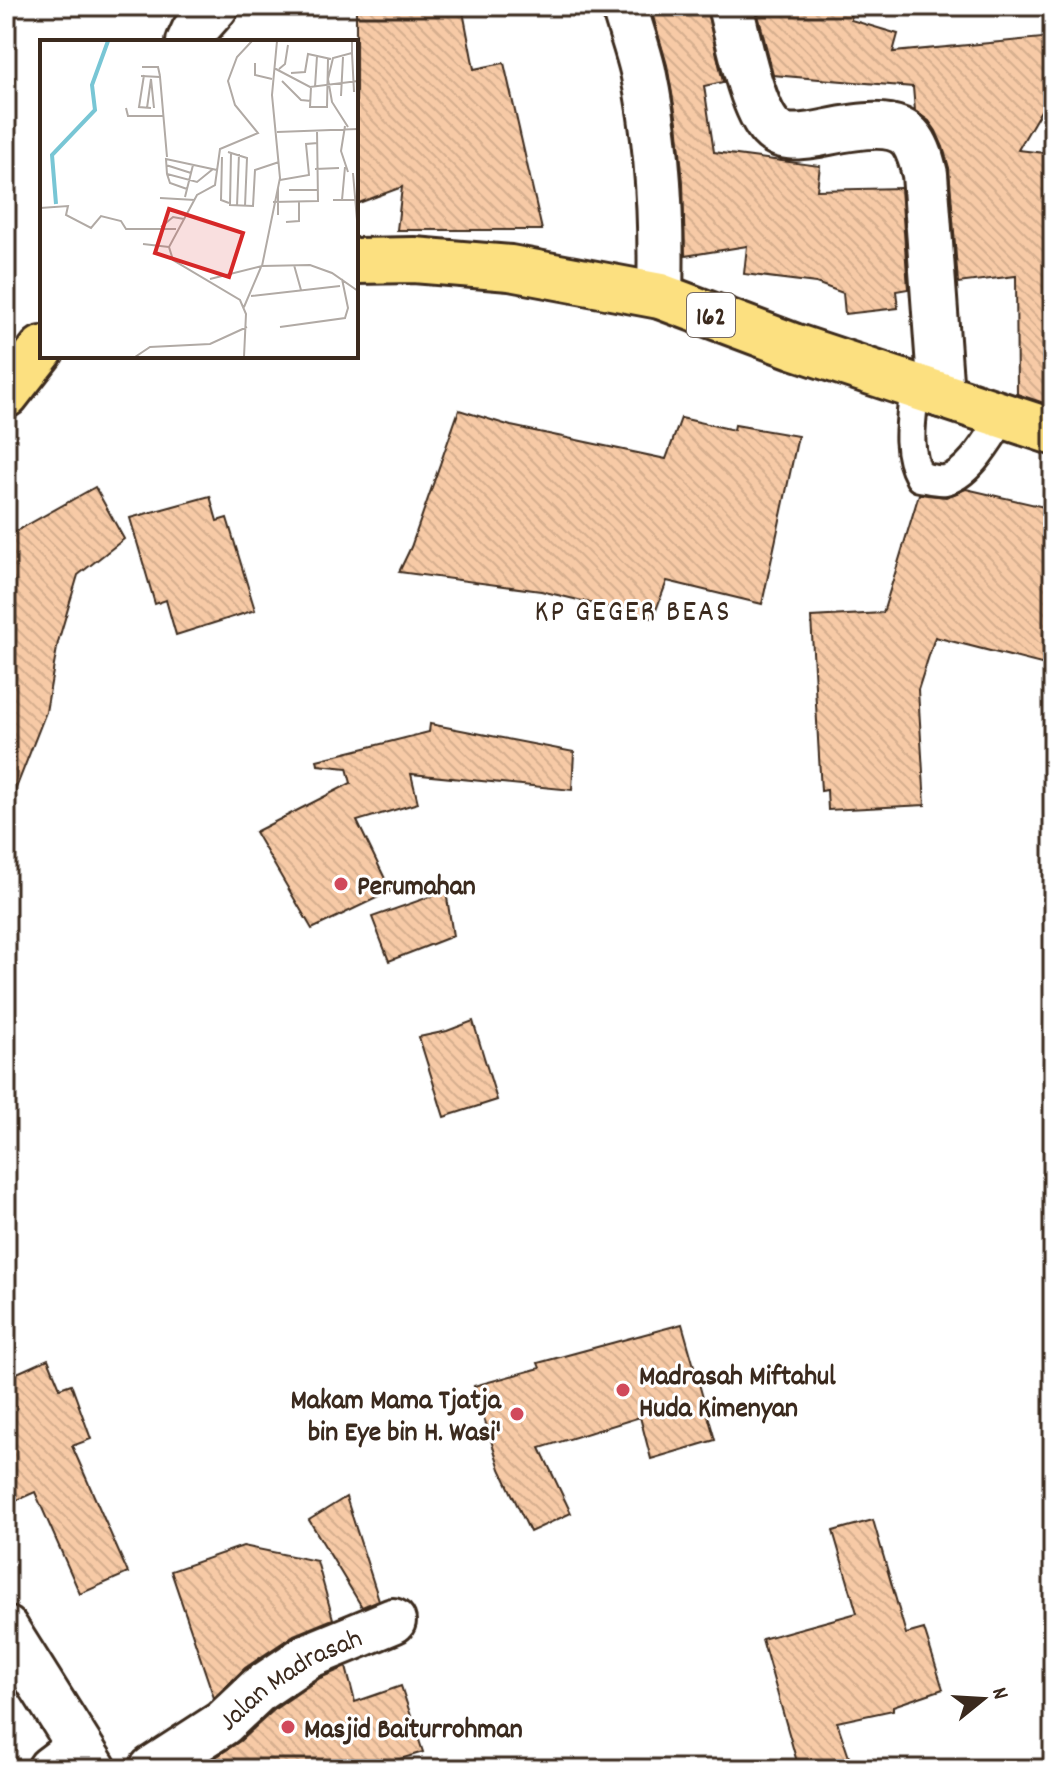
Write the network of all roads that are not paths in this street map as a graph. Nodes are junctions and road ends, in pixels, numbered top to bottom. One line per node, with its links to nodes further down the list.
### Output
1 (216, 6): 4 (street)
2 (624, 6): 6 (street)
3 (730, 6): 8 (street)
4 (190, 40)
5 (358, 261): 6 (main road, 162)
6 (660, 296): 8 (main road, 162)
7 (40, 352): 9 (main road)
8 (928, 390): 10 (main road, 162); 10 (lane)
9 (6, 395)
10 (1004, 416): 11 (main road, 162)
11 (1053, 432)
12 (393, 1621): 15 (street, Jalan Madrasah)
13 (6, 1629): 14 (street)
14 (74, 1762)
15 (152, 1769)

